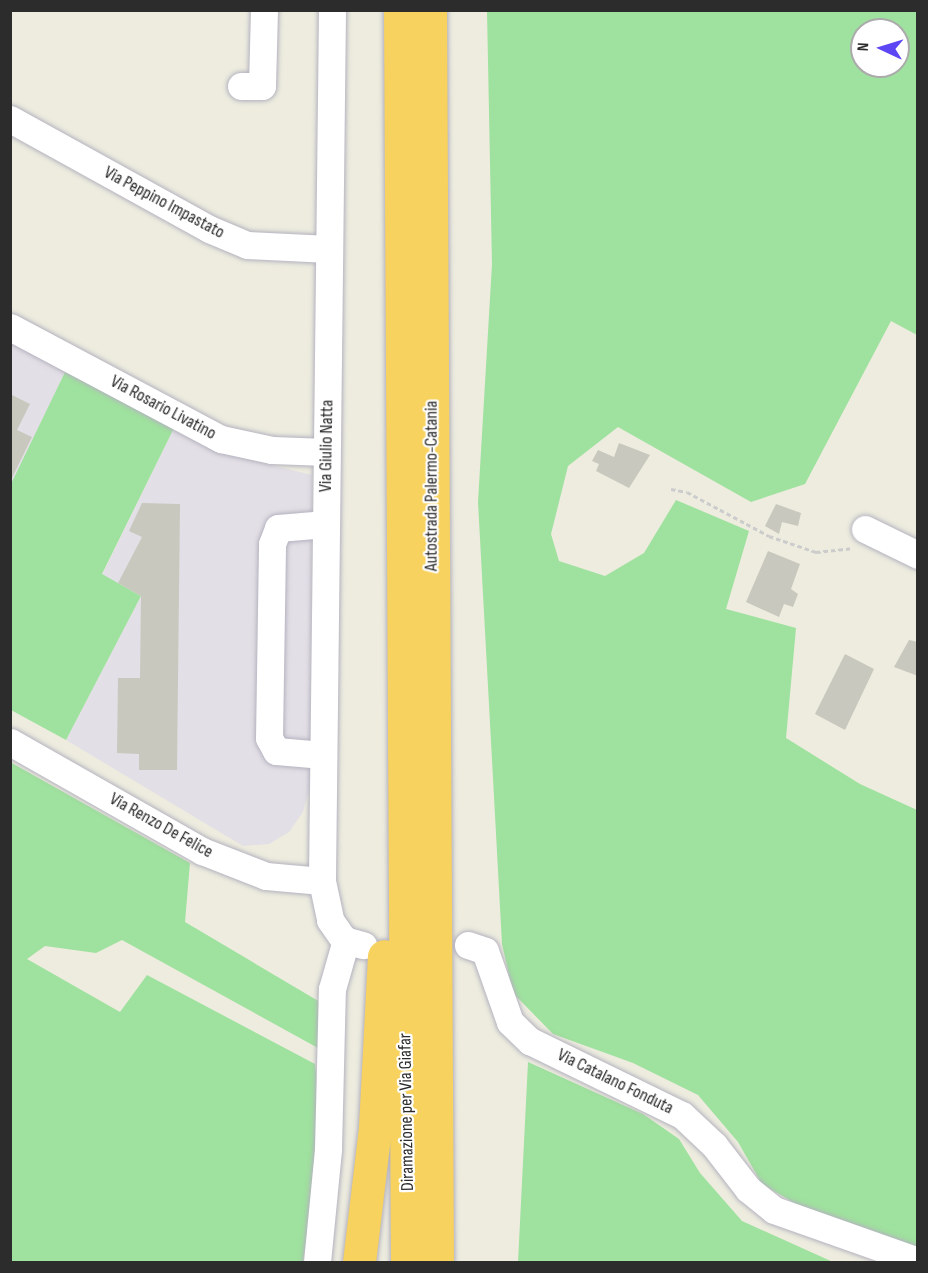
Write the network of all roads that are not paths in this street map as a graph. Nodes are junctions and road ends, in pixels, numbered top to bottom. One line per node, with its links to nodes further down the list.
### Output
1 (264, 10): 5 (street)
2 (332, 10): 7 (street, Via Giulio Natta)
3 (400, 10): 14 (highway, Autostrada Palermo-Catania)
4 (430, 10): 10 (highway, Autostrada Palermo-Catania)
5 (241, 86)
6 (10, 119): 7 (street, Via Peppino Impastato)
7 (329, 249): 9 (street, Via Giulio Natta)
8 (10, 327): 9 (street, Via Rosario Livatino)
9 (326, 452): 11 (street, Via Giulio Natta)
10 (432, 472): 20 (highway, Autostrada Palermo-Catania); 26 (highway)
11 (326, 524): 16 (street, Via Giulio Natta); 16 (street)
12 (865, 529): 13 (street)
13 (918, 555)
14 (403, 664): 19 (highway, Autostrada Palermo-Catania); 23 (highway)
15 (10, 742): 17 (street, Via Renzo De Felice)
16 (323, 755): 17 (street, Via Giulio Natta)
17 (322, 881): 22 (street, Via Giulio Natta)
18 (468, 945): 21 (street, Via Catalano Fonduta)
19 (404, 961): 24 (highway, Diramazione per Via Giafar)
20 (436, 961): 25 (highway, Diramazione per Via Giafar)
21 (918, 1261)
22 (317, 1263)
23 (359, 1263)
24 (407, 1263)
25 (437, 1263)
26 (458, 1263)

